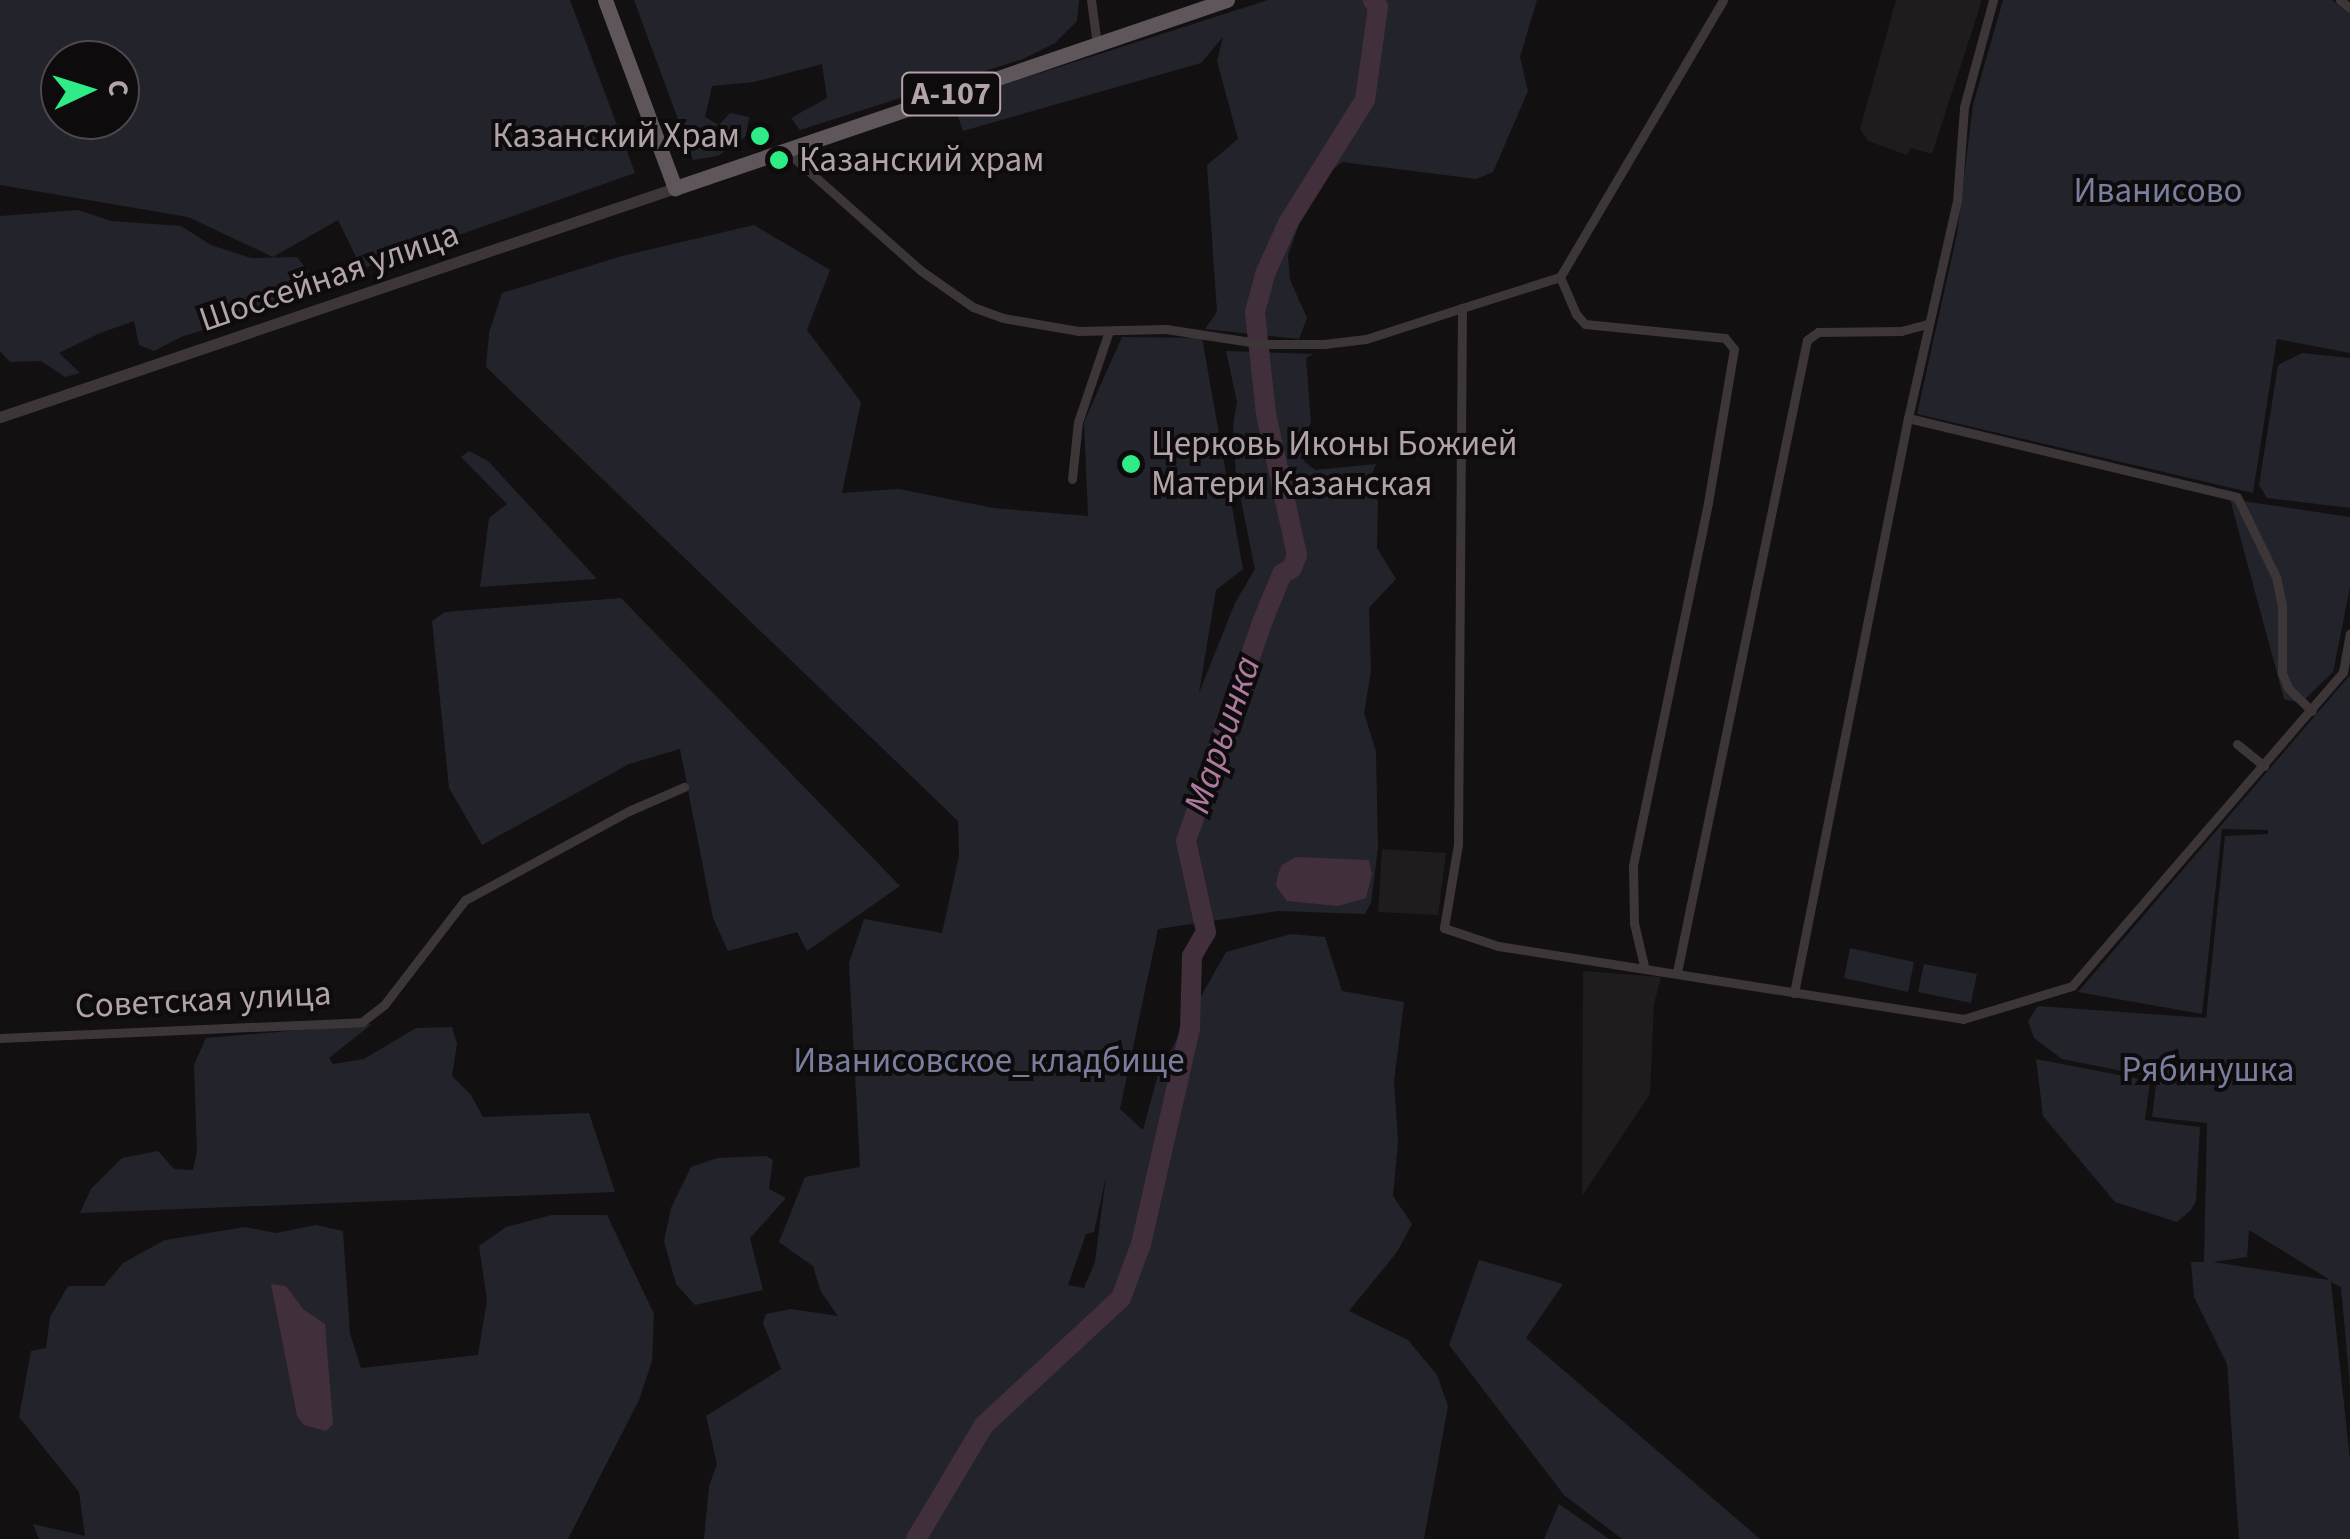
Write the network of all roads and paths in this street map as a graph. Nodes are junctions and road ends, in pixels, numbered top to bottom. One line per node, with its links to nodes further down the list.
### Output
1 (605, 0): 10 (highway)
2 (1091, 0): 8 (street)
3 (1227, 0): 8 (highway, А-107)
4 (1723, 0): 11 (street)
5 (1994, 0): 13 (street)
6 (2340, 0): 7 (street)
7 (2350, 8)
8 (1097, 45): 9 (highway, А-107)
9 (785, 150): 10 (highway, А-107); 14 (street)
10 (675, 188): 15 (street, Шоссейная улица)
11 (1560, 277): 12 (street); 23 (street)
12 (1462, 308): 14 (street); 23 (street)
13 (1928, 324): 16 (street); 24 (street)
14 (1110, 331): 17 (street)
15 (0, 418)
16 (1908, 418): 19 (street); 25 (street)
17 (1072, 479)
18 (2350, 634): 19 (street)
19 (2312, 711): 21 (street)
20 (2236, 745): 21 (street)
21 (2264, 766): 25 (street)
22 (684, 787): 26 (street, Советская улица)
23 (1644, 966): 24 (street)
24 (1677, 972): 25 (street)
25 (1794, 993)
26 (0, 1038)

